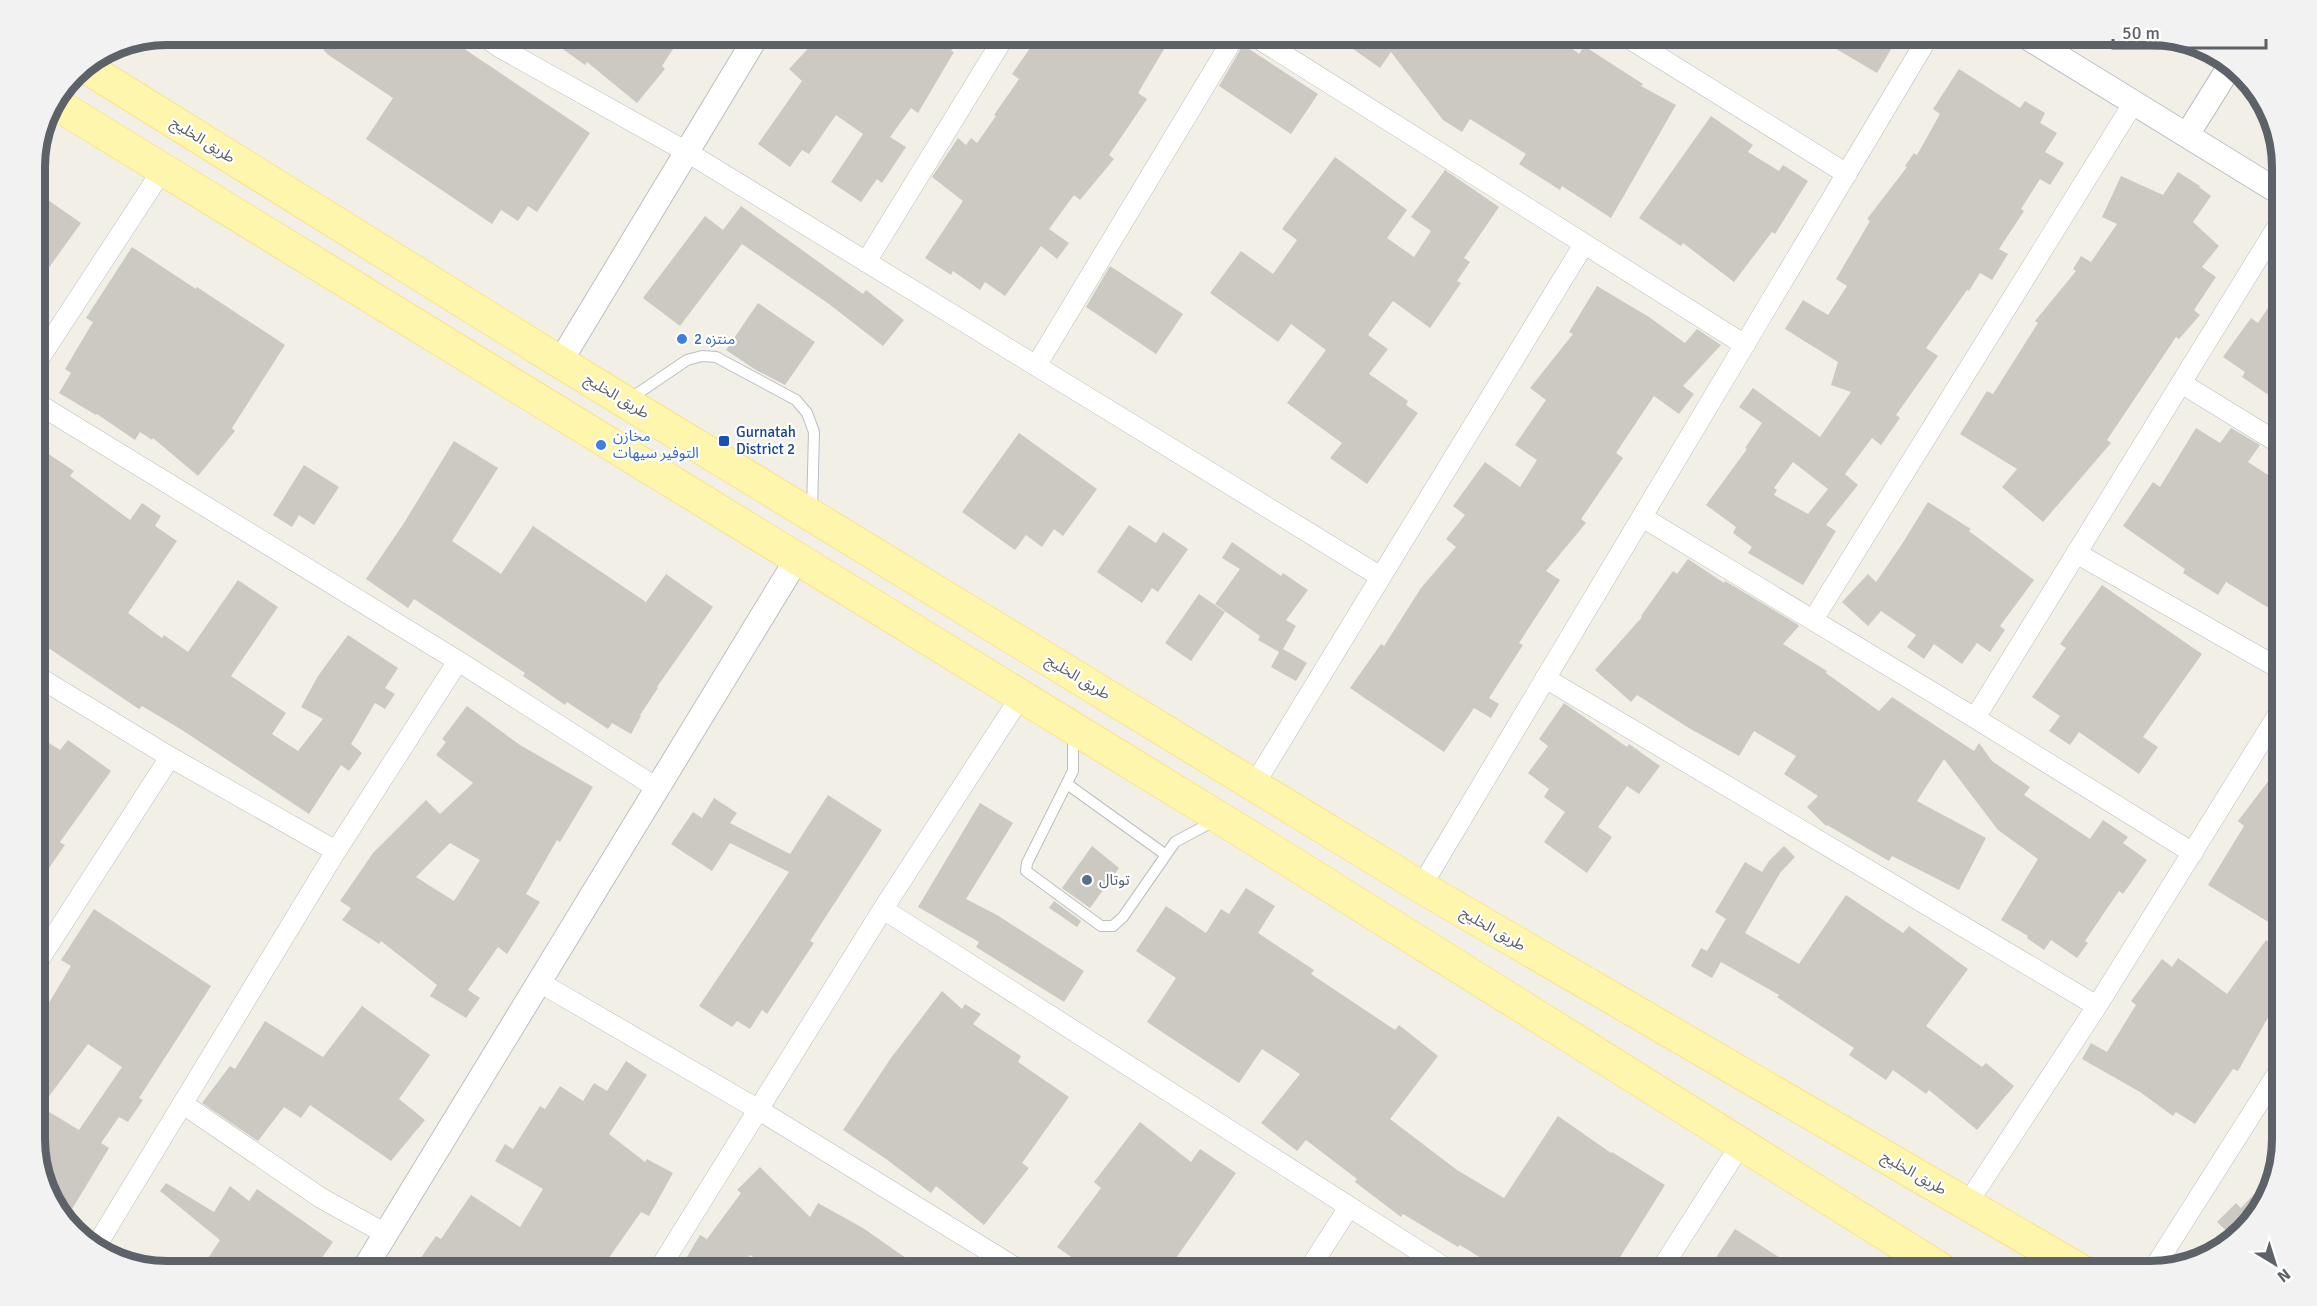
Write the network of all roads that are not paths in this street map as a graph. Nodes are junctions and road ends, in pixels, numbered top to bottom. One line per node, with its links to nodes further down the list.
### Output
1 (509, 45): 14 (street)
2 (751, 45): 14 (street)
3 (999, 45): 20 (street)
4 (1229, 45): 24 (street)
5 (1268, 45): 19 (street)
6 (1640, 45): 16 (street)
7 (1923, 45): 16 (street)
8 (2040, 45): 11 (street)
9 (92, 71): 23 (main road, طريق الخليج)
10 (2226, 72): 13 (street)
11 (2133, 102): 13 (street); 34 (street)
12 (61, 107): 15 (main road)
13 (2187, 135): 17 (street)
14 (687, 152): 20 (street); 23 (street)
15 (163, 170): 22 (street); 32 (main road)
16 (1847, 174): 21 (street)
17 (2272, 188)
18 (2272, 235): 25 (street)
19 (1584, 244): 21 (street); 33 (street)
20 (866, 262): 24 (street)
21 (1745, 345): 30 (street)
22 (45, 350)
23 (560, 362): 26 (main road, طريق الخليج)
24 (1036, 366): 33 (street)
25 (2181, 383): 28 (street); 31 (street)
26 (626, 402): 29 (main road, طريق الخليج); 29 (lane)
27 (45, 408): 35 (street)
28 (2272, 440)
29 (811, 515): 45 (main road, طريق الخليج)
30 (1642, 517): 34 (street); 37 (street)
31 (2076, 553): 36 (street); 40 (street)
32 (797, 559): 39 (main road); 46 (street)
33 (1381, 577): 45 (street)
34 (1813, 620): 40 (street)
35 (458, 661): 46 (street); 48 (street)
36 (2272, 664)
37 (1545, 678): 51 (street); 55 (street)
38 (45, 681): 43 (street)
39 (1021, 696): 42 (main road); 52 (street)
40 (1975, 718): 49 (street)
41 (2272, 724): 49 (street)
42 (1073, 728): 44 (lane); 47 (main road)
43 (170, 757): 48 (street); 53 (street)
44 (1066, 784): 50 (lane); 50 (lane)
45 (1254, 784): 51 (main road, طريق الخليج)
46 (657, 788): 54 (street)
47 (1220, 818): 50 (lane); 59 (main road)
48 (336, 850): 57 (street)
49 (2193, 853): 55 (street)
50 (1166, 855)
51 (1421, 887): 60 (main road, طريق الخليج)
52 (884, 909): 58 (street); 61 (street)
53 (45, 935)
54 (539, 982): 58 (street); 62 (street)
55 (2097, 1006): 60 (street)
56 (2272, 1082): 64 (street)
57 (183, 1104): 62 (street); 63 (street)
58 (759, 1110): 66 (street); 67 (street)
59 (1741, 1144): 70 (street); 71 (main road)
60 (1967, 1204): 72 (main road, طريق الخليج)
61 (1349, 1207): 68 (street); 69 (street)
62 (386, 1234): 65 (street)
63 (100, 1241)
64 (2159, 1260)
65 (370, 1261)
66 (665, 1261)
67 (1004, 1261)
68 (1315, 1261)
69 (1433, 1261)
70 (1667, 1261)
71 (1921, 1261)
72 (2063, 1261)

